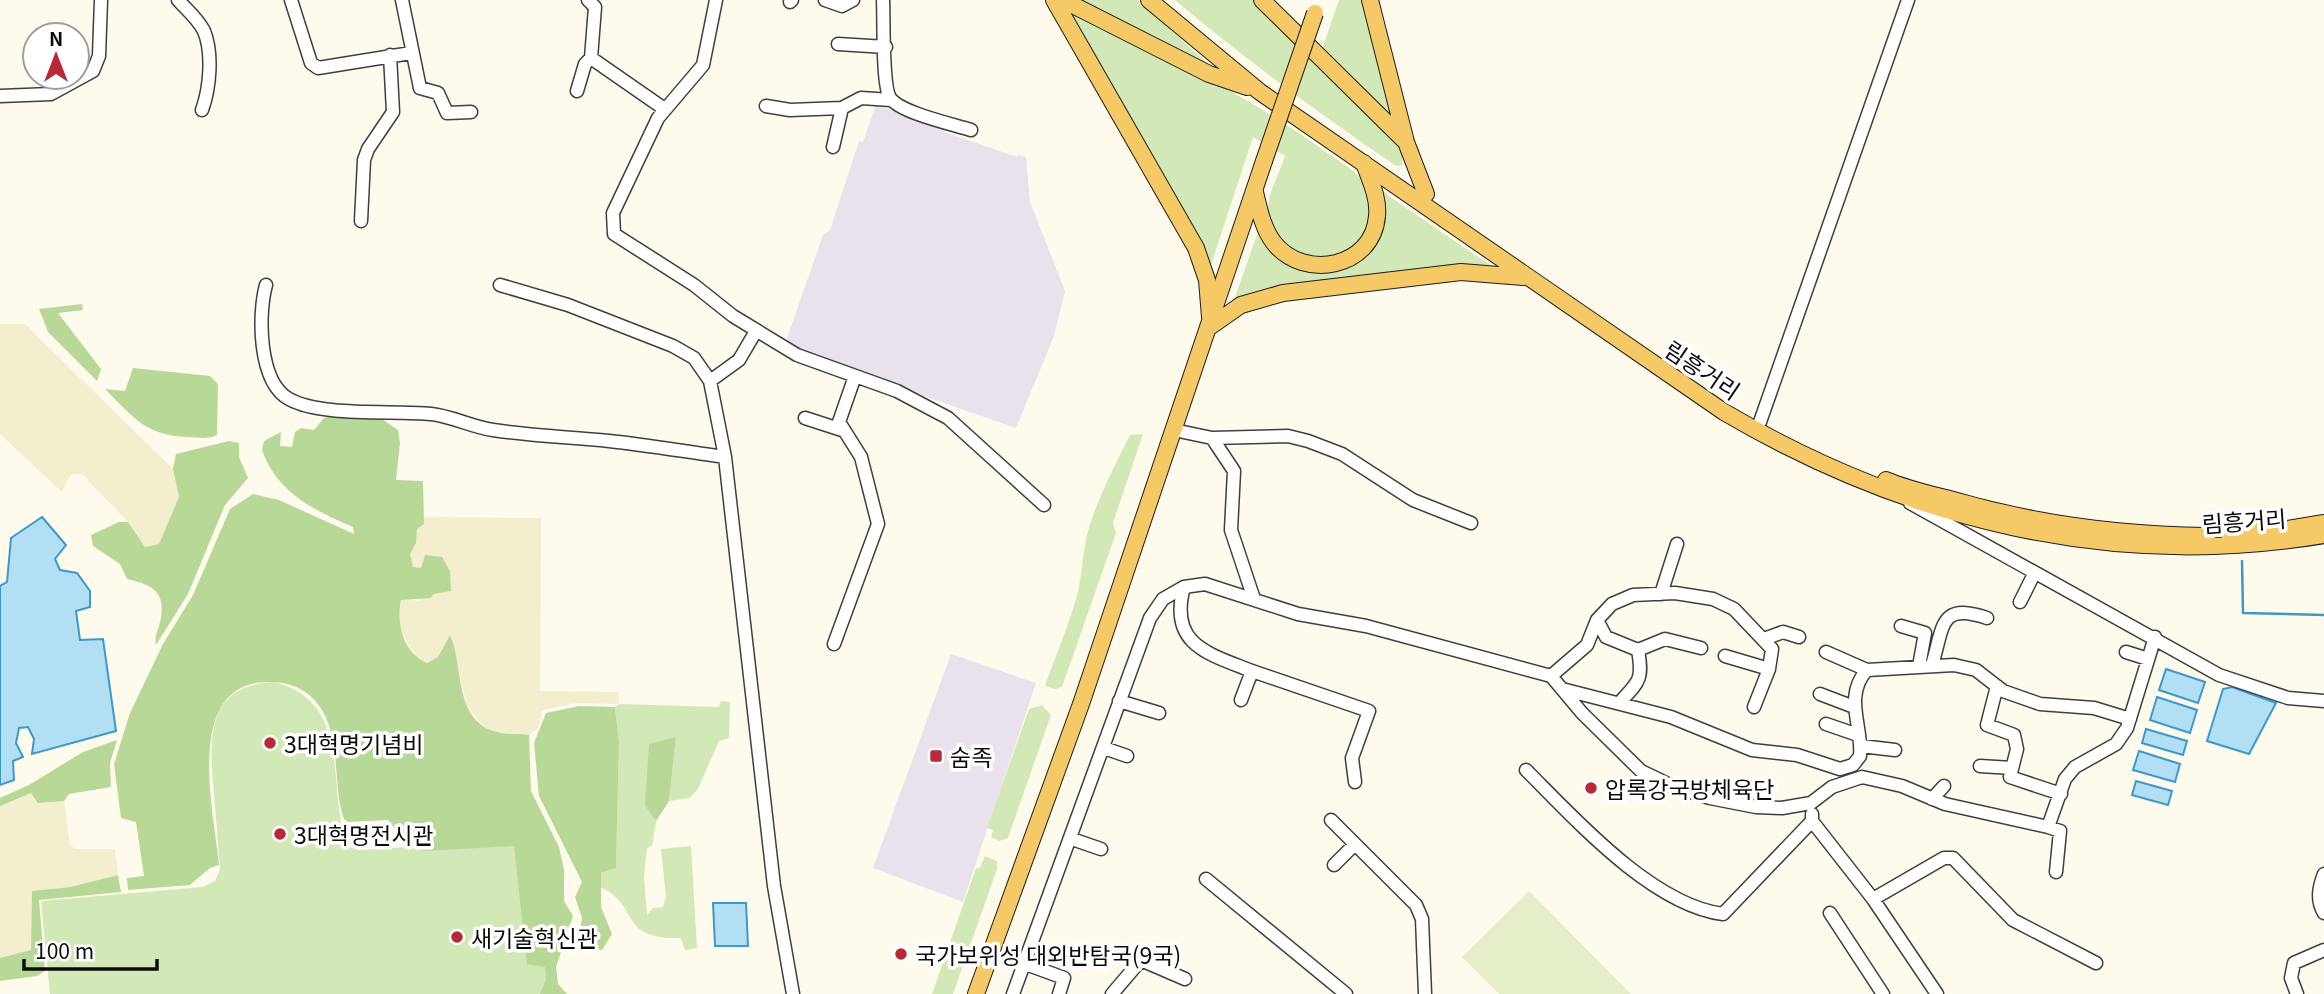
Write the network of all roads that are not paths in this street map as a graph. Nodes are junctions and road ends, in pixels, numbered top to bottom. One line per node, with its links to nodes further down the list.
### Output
1 (101, 0): 25 (street)
2 (178, 0): 30 (street)
3 (291, 0): 21 (street)
4 (402, 0): 20 (street)
5 (588, 0): 22 (street)
6 (716, 0): 28 (street)
7 (825, 0): 8 (street)
8 (853, 0)
9 (883, 0): 19 (street)
10 (1054, 0): 42 (main road)
11 (1063, 0): 24 (main road)
12 (1149, 0): 24 (main road, 림흥거리)
13 (1164, 0): 37 (main road, 림흥거리)
14 (1262, 0): 33 (main road)
15 (1370, 0): 33 (main road)
16 (1909, 0): 47 (street)
17 (1318, 7): 36 (main road, bridge)
18 (838, 44): 19 (street)
19 (886, 47): 26 (street)
20 (411, 53): 21 (street); 31 (street)
21 (390, 55): 38 (street)
22 (592, 58): 23 (street); 28 (street)
23 (577, 90)
24 (1260, 92): 35 (main road, 림흥거리)
25 (0, 96)
26 (891, 100): 29 (street); 32 (street)
27 (766, 106): 29 (street)
28 (663, 108): 43 (street)
29 (842, 108): 34 (street)
30 (202, 110)
31 (471, 112)
32 (971, 130)
33 (1406, 142): 37 (main road)
34 (834, 147)
35 (1364, 163): 36 (main road); 39 (main road, 림흥거리)
36 (1255, 192): 42 (main road)
37 (1426, 194): 47 (main road, 림흥거리)
38 (361, 221)
39 (1526, 277): 42 (main road); 52 (main road, 림흥거리)
40 (266, 285): 51 (street)
41 (500, 285): 45 (street)
42 (1210, 326): 49 (main road)
43 (756, 331): 44 (street); 45 (street)
44 (855, 376): 48 (street); 53 (street)
45 (710, 381): 51 (street)
46 (805, 418): 48 (street)
47 (1760, 422): 55 (main road, 림흥거리)
48 (842, 430): 69 (street)
49 (1174, 430): 50 (street); 123 (main road)
50 (1212, 438): 54 (street); 61 (street)
51 (725, 457): 122 (street)
52 (1901, 497): 56 (main road, 림흥거리); 58 (street)
53 (1044, 506)
54 (1471, 523)
55 (2324, 523)
56 (2324, 535)
57 (1678, 544): 60 (street)
58 (2034, 575): 62 (street); 67 (street)
59 (1184, 587): 61 (street); 79 (street); 85 (street)
60 (1661, 594): 64 (street); 68 (street)
61 (1254, 599): 80 (street)
62 (2020, 602)
63 (1987, 618): 76 (street)
64 (1597, 620): 71 (street); 80 (street)
65 (1901, 626): 76 (street)
66 (1799, 637): 68 (street)
67 (2155, 637): 75 (street); 86 (street)
68 (1764, 639): 77 (street)
69 (834, 644)
70 (1701, 648): 71 (street)
71 (1638, 650): 87 (street)
72 (1826, 652): 78 (street)
73 (2126, 652): 75 (street)
74 (1725, 656): 77 (street)
75 (2148, 659): 91 (street)
76 (1925, 666): 78 (street); 81 (street)
77 (1769, 669): 88 (street)
78 (1867, 670): 89 (street)
79 (1252, 671): 84 (street); 100 (street)
80 (1551, 676): 82 (street)
81 (1997, 686): 91 (street); 98 (street)
82 (1562, 689): 87 (street); 104 (street)
83 (1820, 694): 89 (street)
84 (1241, 700)
85 (1119, 701): 90 (street); 94 (street)
86 (2324, 701)
87 (1620, 702): 93 (street)
88 (1754, 707)
89 (1854, 707): 93 (street)
90 (1159, 713)
91 (2130, 719): 102 (street)
92 (1826, 724): 93 (street)
93 (1859, 740): 95 (street)
94 (1104, 748): 96 (street); 108 (street)
95 (1895, 750)
96 (1126, 756)
97 (1980, 766): 98 (street)
98 (2012, 768): 102 (street)
99 (1526, 770): 106 (street)
100 (1355, 782)
101 (1944, 786): 103 (street)
102 (2061, 794): 107 (street)
103 (1932, 799): 104 (street); 107 (street)
104 (1811, 803): 106 (street)
105 (1331, 820): 109 (street)
106 (1812, 821): 115 (street)
107 (2048, 827): 112 (street)
108 (1072, 839): 110 (street); 120 (street)
109 (1355, 844): 111 (street); 128 (street)
110 (1101, 849)
111 (1334, 865)
112 (2056, 872)
113 (2324, 874): 117 (street)
114 (1206, 879): 127 (street)
115 (1873, 899): 119 (street); 130 (street)
116 (1830, 912): 129 (street)
117 (2324, 913)
118 (2324, 950): 131 (street)
119 (2096, 963)
120 (1026, 964): 124 (street); 125 (street)
121 (1185, 979): 126 (street)
122 (793, 994)
123 (976, 994)
124 (1013, 994)
125 (1059, 994)
126 (1112, 994)
127 (1346, 994)
128 (1426, 994)
129 (1883, 994)
130 (1937, 994)
131 (2297, 994)

